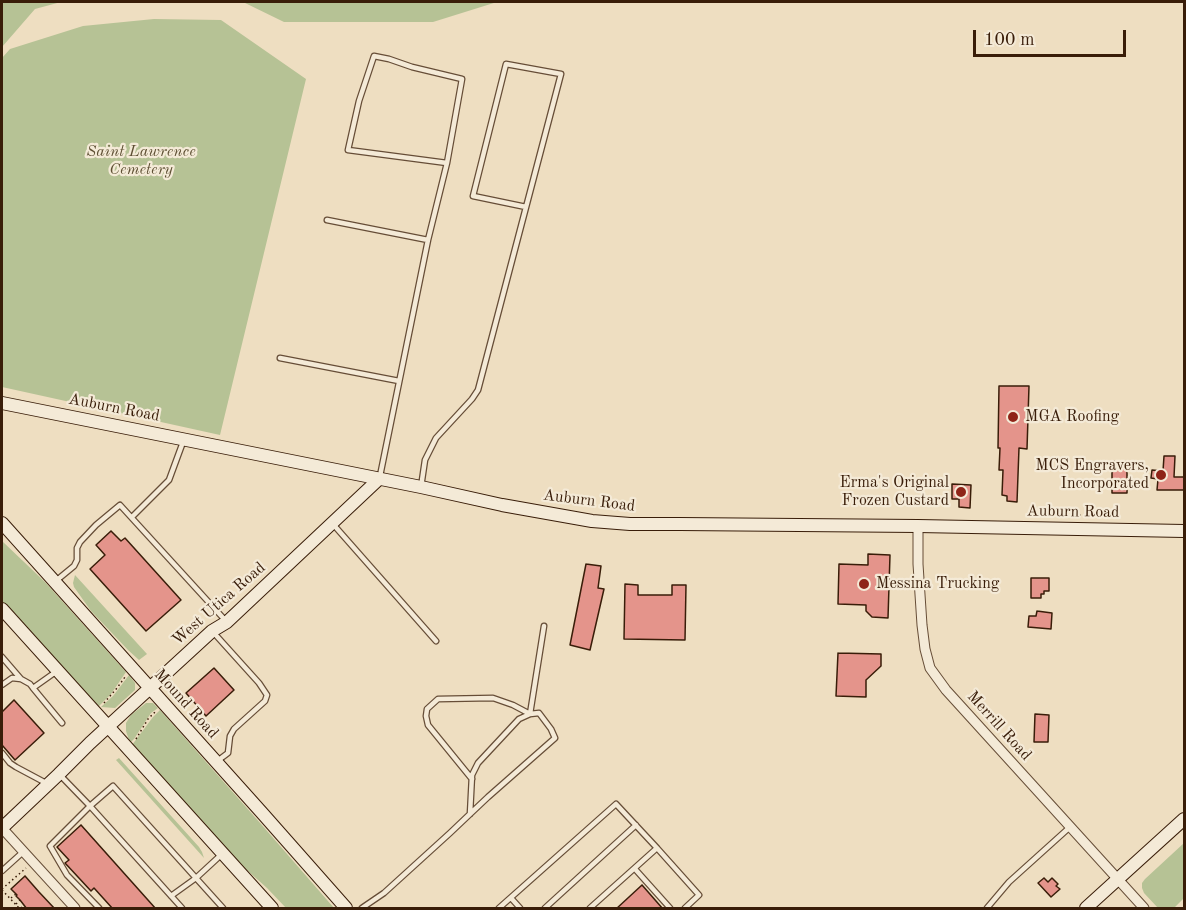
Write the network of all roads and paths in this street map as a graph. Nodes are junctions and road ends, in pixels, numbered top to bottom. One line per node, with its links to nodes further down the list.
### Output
1 (447, 163): 1 (lane); 4 (lane)
2 (526, 207): 2 (lane); 10 (lane)
3 (327, 220): 4 (lane)
4 (428, 240): 6 (lane)
5 (280, 357): 6 (lane)
6 (399, 381): 9 (lane)
7 (2, 403): 8 (street, Auburn Road)
8 (184, 439): 9 (street, Auburn Road); 13 (lane)
9 (379, 479): 10 (street, Auburn Road); 15 (street, West Utica Road)
10 (421, 487): 16 (street, Auburn Road)
11 (1030, 513): 12 (path)
12 (1098, 516)
13 (132, 517): 18 (lane); 20 (lane)
14 (2, 523): 18 (street, Mound Road)
15 (332, 523): 20 (street, West Utica Road); 23 (lane)
16 (918, 526): 17 (street, Auburn Road); 46 (street, Merrill Road)
17 (1185, 531)
18 (55, 582): 30 (street, Mound Road)
19 (2, 609): 25 (street)
20 (227, 622): 22 (street, West Utica Road)
21 (544, 626): 33 (lane)
22 (212, 631): 30 (street, West Utica Road); 38 (lane)
23 (436, 641)
24 (2, 657): 27 (lane)
25 (57, 671): 29 (lane); 35 (street)
26 (128, 674): 31 (path)
27 (21, 679): 28 (lane); 29 (lane)
28 (2, 685)
29 (33, 688): 34 (lane)
30 (150, 688): 35 (street, West Utica Road); 38 (street, Mound Road)
31 (100, 706)
32 (159, 709): 36 (path)
33 (530, 714): 40 (lane); 40 (lane); 43 (lane)
34 (62, 723)
35 (107, 727): 39 (street, West Utica Road); 50 (street)
36 (135, 741)
37 (2, 753): 41 (lane)
38 (216, 762): 70 (street, Mound Road)
39 (59, 774): 41 (street, West Utica Road); 42 (lane)
40 (472, 779): 43 (lane)
41 (48, 785): 47 (street, West Utica Road)
42 (90, 806): 54 (lane); 58 (lane); 66 (lane)
43 (470, 814): 71 (lane)
44 (1185, 819): 55 (street)
45 (636, 825): 48 (lane); 59 (lane); 74 (lane)
46 (1070, 827): 55 (street, Merrill Road); 78 (lane)
47 (2, 828): 49 (street)
48 (657, 848): 52 (lane); 77 (lane)
49 (23, 852): 53 (lane); 65 (street)
50 (222, 854): 54 (lane); 69 (street)
51 (28, 866): 56 (path)
52 (635, 868): 75 (lane); 76 (lane)
53 (2, 872)
54 (196, 878): 58 (lane); 68 (lane)
55 (1117, 879): 79 (street); 80 (street, Merrill Road)
56 (2, 889): 60 (path)
57 (16, 894): 60 (path)
58 (171, 896): 67 (lane)
59 (511, 898): 72 (lane); 73 (lane)
60 (10, 899): 62 (path)
61 (20, 900): 62 (path)
62 (15, 905): 64 (path)
63 (24, 905): 64 (path)
64 (20, 909)
65 (75, 909)
66 (99, 909)
67 (182, 909)
68 (223, 909)
69 (272, 909)
70 (346, 909)
71 (362, 909)
72 (499, 909)
73 (520, 909)
74 (545, 909)
75 (590, 909)
76 (670, 909)
77 (685, 909)
78 (987, 909)
79 (1086, 909)
80 (1144, 909)

